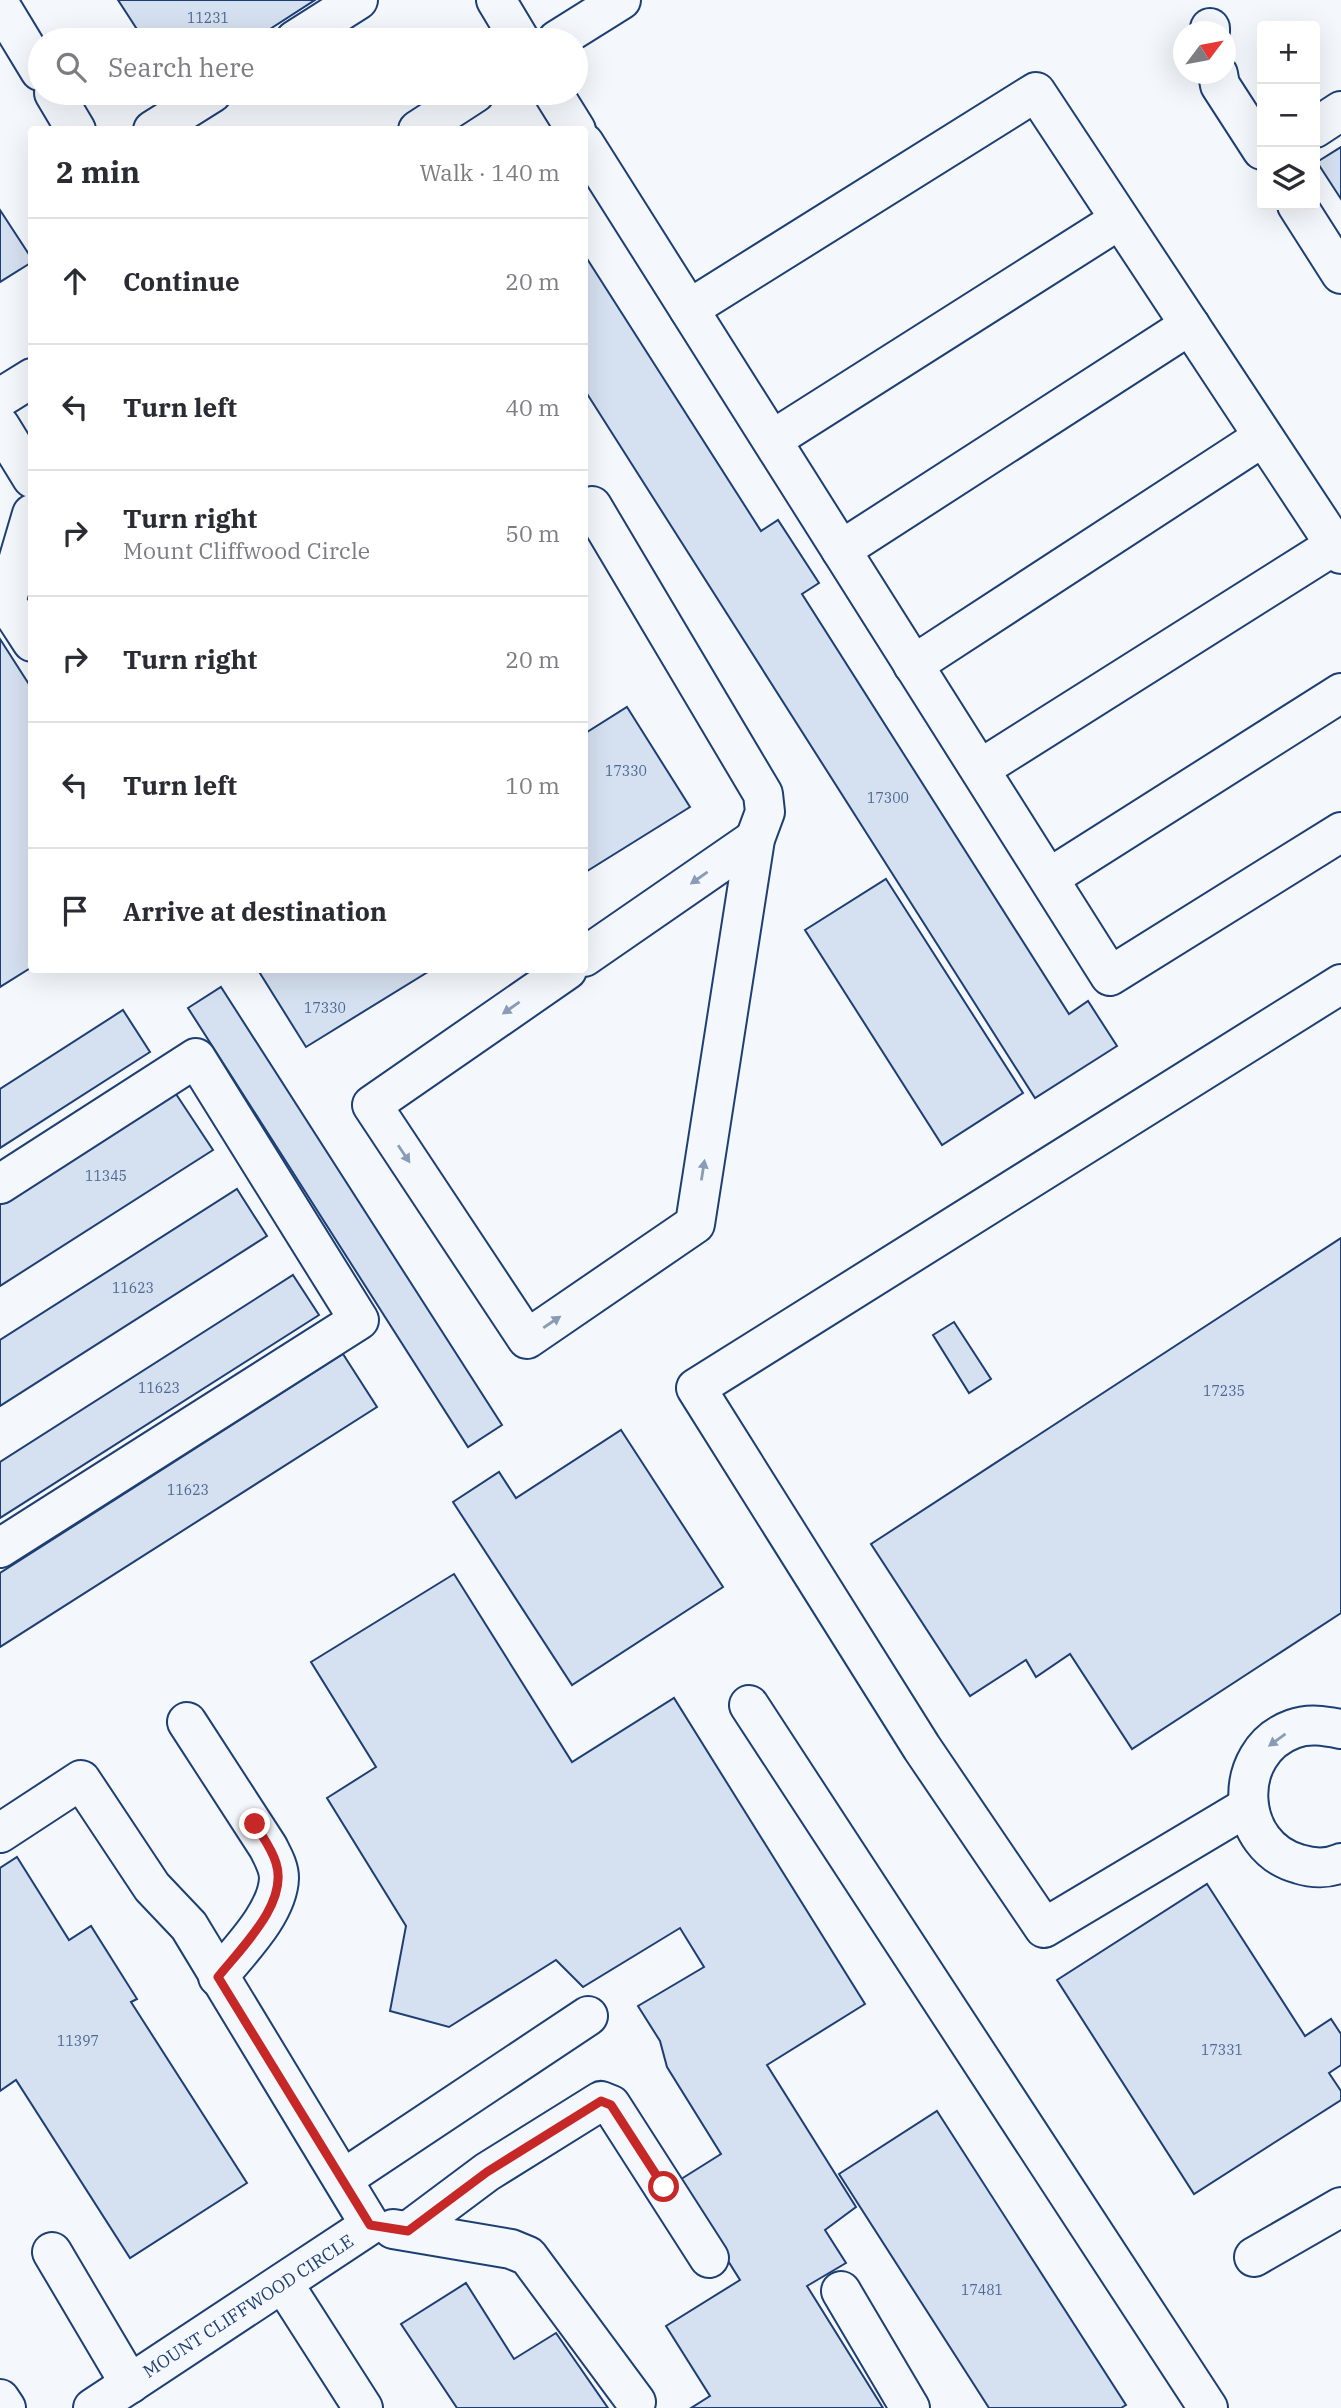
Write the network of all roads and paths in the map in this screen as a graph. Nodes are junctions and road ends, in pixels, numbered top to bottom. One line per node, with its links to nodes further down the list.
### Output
1 (358, 0): 5 (street)
2 (496, 0): 6 (street)
3 (621, 0): 7 (street)
4 (5, 24): 8 (street)
5 (314, 28)
6 (513, 28)
7 (576, 28)
8 (28, 55)
9 (1220, 84): 20 (street)
10 (61, 105): 16 (street)
11 (193, 105): 17 (street)
12 (457, 105): 18 (street)
13 (560, 105): 19 (street)
14 (1341, 111): 15 (street)
15 (1320, 125)
16 (74, 126)
17 (159, 126)
18 (424, 126)
19 (574, 126)
20 (1260, 147)
21 (588, 149): 25 (street)
22 (1300, 210): 24 (street)
23 (1119, 220): 25 (street); 26 (street); 31 (street)
24 (1341, 274)
25 (689, 309): 31 (street)
26 (1189, 325): 30 (street); 36 (street)
27 (28, 380): 28 (street)
28 (0, 398)
29 (0, 426): 32 (street)
30 (1263, 437): 35 (street); 38 (street)
31 (772, 440): 36 (street)
32 (28, 472)
33 (588, 510): 42 (street)
34 (28, 528): 37 (street)
35 (1338, 549): 40 (street)
36 (841, 550): 38 (street)
37 (28, 636)
38 (913, 664): 40 (street)
39 (1341, 693): 43 (street)
40 (979, 769): 43 (street)
41 (1341, 832): 43 (street)
42 (755, 839): 44 (street, one-way to 44); 45 (street, one-way to 42)
43 (1049, 878)
44 (588, 954)
45 (563, 973)
46 (1341, 984): 52 (street)
47 (0, 1184): 48 (street)
48 (0, 1548)
49 (749, 1705): 73 (street)
50 (187, 1722): 55 (street)
51 (1341, 1729): 52 (street, one-way to 52)
52 (1247, 1807): 54 (street)
53 (0, 1833): 55 (street, MOUNT CLIFFWOOD CIRCLE)
54 (1341, 1863)
55 (218, 1977): 57 (street, MOUNT CLIFFWOOD CIRCLE)
56 (588, 2016): 57 (street)
57 (343, 2179): 59 (street, MOUNT CLIFFWOOD CIRCLE)
58 (1341, 2207): 62 (street)
59 (370, 2225): 60 (street); 64 (street, MOUNT CLIFFWOOD CIRCLE)
60 (408, 2231): 63 (street); 68 (street)
61 (52, 2252): 66 (street)
62 (1254, 2257)
63 (709, 2258)
64 (284, 2283): 66 (street, MOUNT CLIFFWOOD CIRCLE); 71 (street)
65 (841, 2291): 72 (street)
66 (130, 2384): 70 (street, MOUNT CLIFFWOOD CIRCLE)
67 (0, 2399): 69 (street)
68 (636, 2402)
69 (6, 2408)
70 (93, 2408)
71 (363, 2408)
72 (910, 2408)
73 (1208, 2408)

